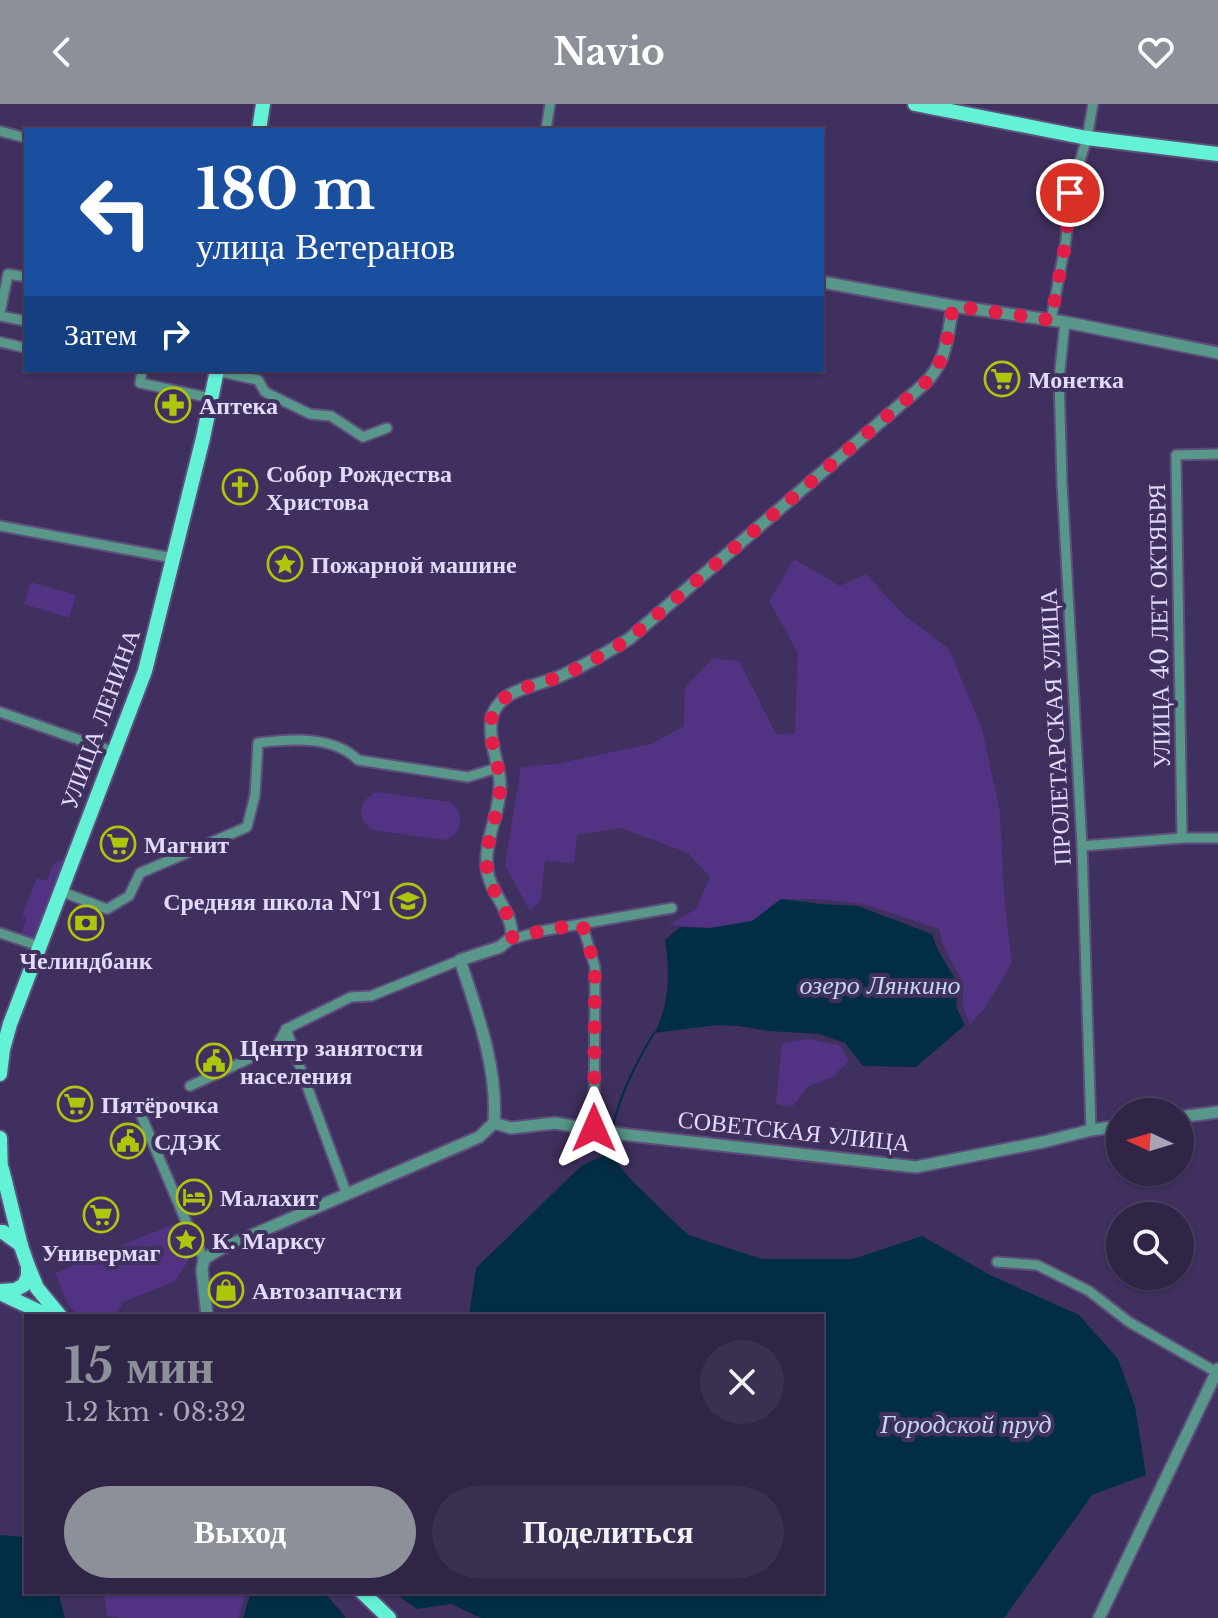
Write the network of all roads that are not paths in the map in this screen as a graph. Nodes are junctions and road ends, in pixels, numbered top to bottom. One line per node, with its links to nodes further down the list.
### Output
1 (263, 104): 5 (main road)
2 (550, 104): 6 (street)
3 (915, 104): 9 (main road)
4 (1093, 104): 9 (street)
5 (259, 128)
6 (546, 128)
7 (0, 131): 8 (street)
8 (24, 137)
9 (1087, 138): 10 (main road); 16 (street)
10 (1218, 154)
11 (24, 277): 14 (street)
12 (824, 282): 13 (street)
13 (953, 306): 16 (street); 31 (street)
14 (0, 314): 15 (street)
15 (24, 320)
16 (1051, 320): 17 (street)
17 (1065, 322): 20 (street); 34 (street, ПРОЛЕТАРСКАЯ УЛИЦА)
18 (0, 342): 19 (street)
19 (24, 348)
20 (1218, 353)
21 (142, 372): 24 (street)
22 (217, 372): 24 (main road, УЛИЦА ЛЕНИНА)
23 (222, 372): 25 (street)
24 (211, 398): 28 (main road, УЛИЦА ЛЕНИНА)
25 (387, 428)
26 (1218, 454): 32 (street, УЛИЦА 40 ЛЕТ ОКТЯБРЯ)
27 (0, 526): 28 (street)
28 (173, 558): 30 (main road, УЛИЦА ЛЕНИНА)
29 (0, 712): 30 (street)
30 (114, 752): 35 (main road, УЛИЦА ЛЕНИНА)
31 (497, 768): 35 (street); 39 (street)
32 (1182, 838): 33 (street); 34 (street)
33 (1218, 838)
34 (1082, 846): 51 (street, ПРОЛЕТАРСКАЯ УЛИЦА)
35 (60, 891): 40 (main road, УЛИЦА ЛЕНИНА)
36 (672, 908): 37 (street)
37 (582, 924): 39 (street); 49 (street)
38 (0, 933): 40 (street)
39 (512, 937): 41 (street)
40 (39, 946): 43 (main road, УЛИЦА ЛЕНИНА)
41 (460, 960): 42 (street); 48 (street)
42 (286, 1029): 44 (street); 55 (street)
43 (0, 1074)
44 (190, 1086)
45 (154, 1102): 58 (street)
46 (1218, 1112): 47 (street)
47 (1194, 1115)
48 (494, 1123): 49 (street, СОВЕТСКАЯ УЛИЦА); 55 (street)
49 (594, 1128): 51 (street, СОВЕТСКАЯ УЛИЦА)
50 (1106, 1128): 51 (street, СОВЕТСКАЯ УЛИЦА)
51 (1091, 1130)
52 (0, 1138): 53 (main road)
53 (2, 1169): 54 (main road); 57 (main road)
54 (0, 1192)
55 (347, 1195): 58 (street)
56 (0, 1232): 57 (main road)
57 (21, 1246): 60 (main road)
58 (204, 1259): 64 (street)
59 (997, 1262): 65 (street)
60 (28, 1266): 61 (main road); 63 (main road)
61 (0, 1292): 62 (main road)
62 (45, 1314)
63 (58, 1314)
64 (207, 1314)
65 (1218, 1371): 68 (street)
66 (364, 1594): 67 (main road)
67 (389, 1618)
68 (1099, 1618)

